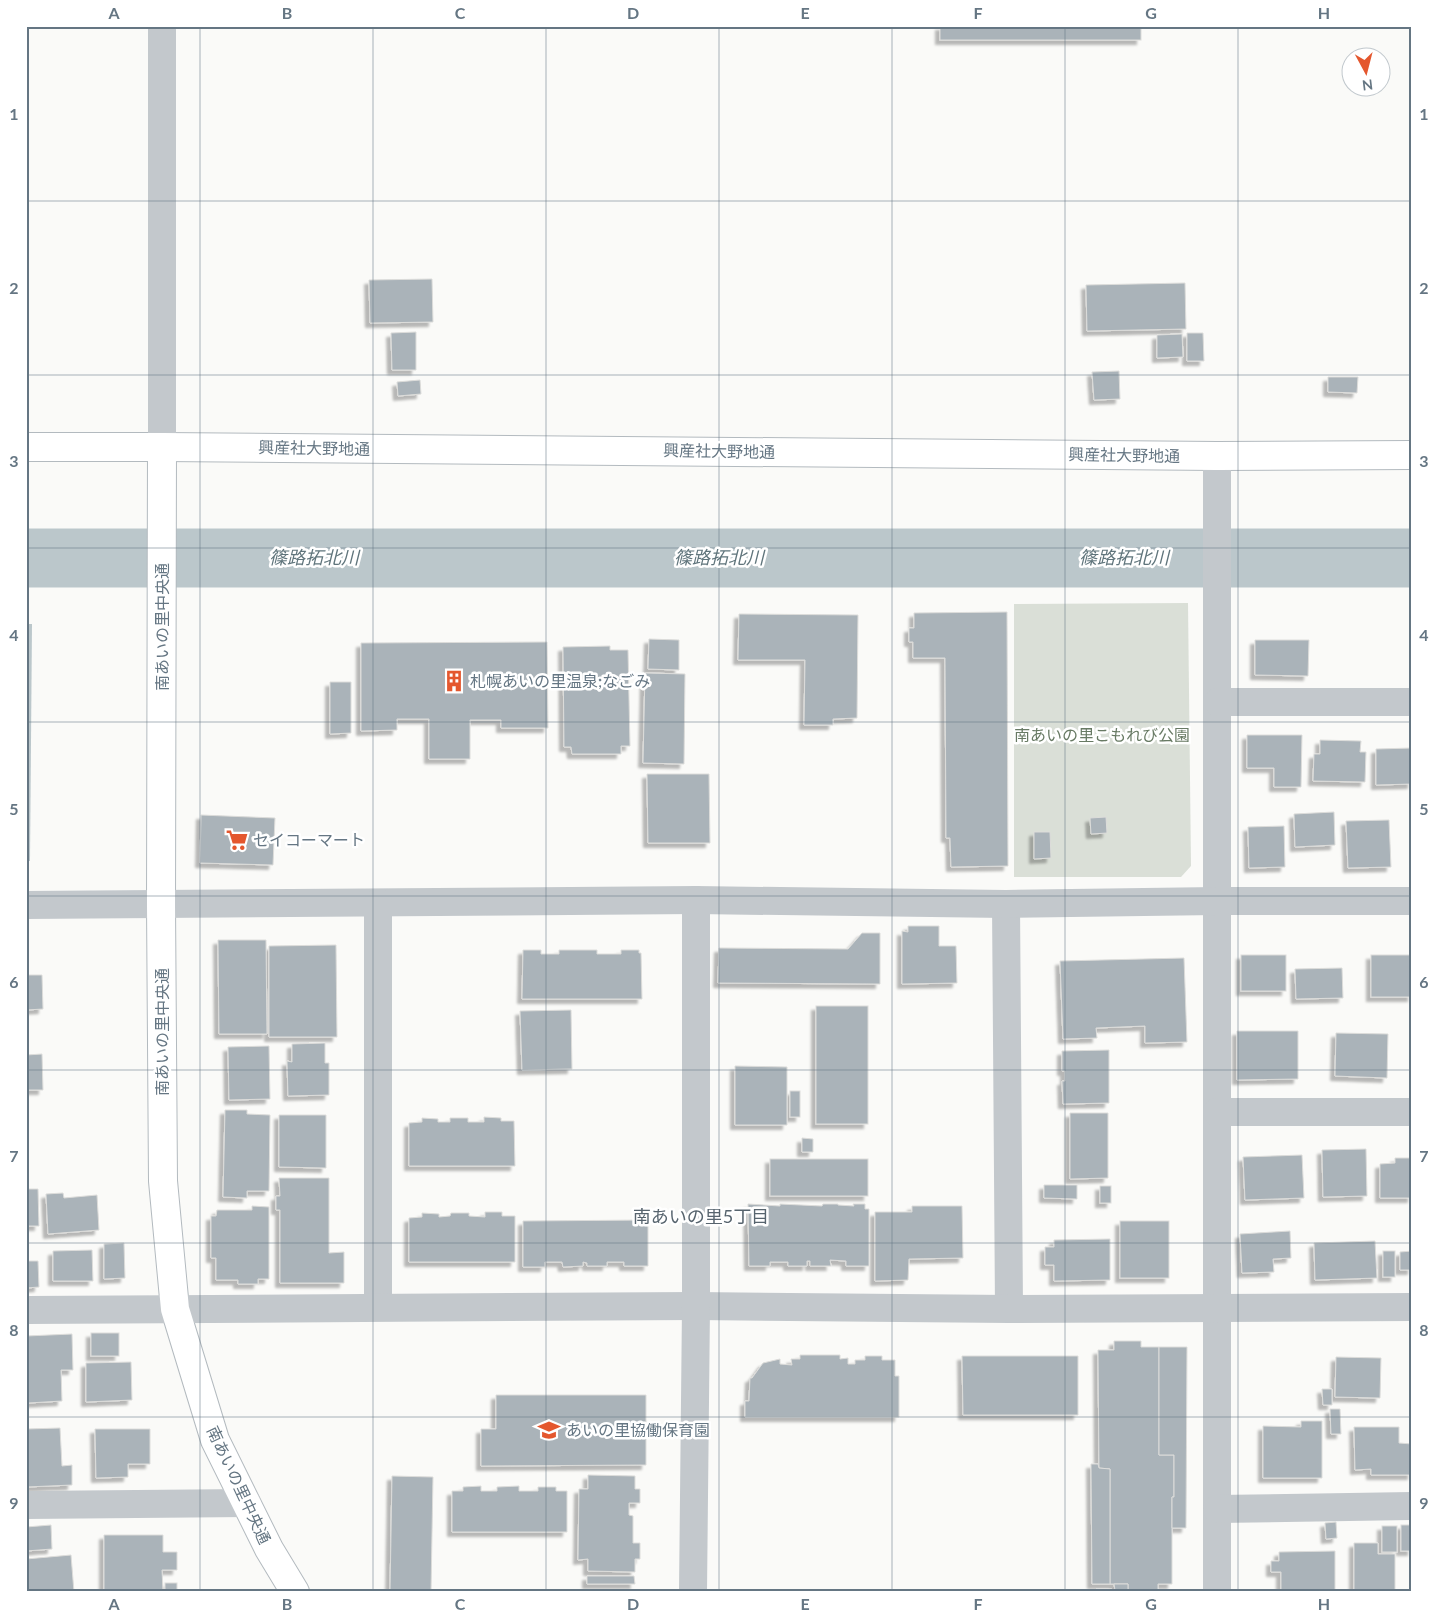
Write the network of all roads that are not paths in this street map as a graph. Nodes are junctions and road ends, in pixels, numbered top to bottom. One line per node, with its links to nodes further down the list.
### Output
1 (162, 26): 2 (street)
2 (162, 446): 3 (street, 興産社大野地通); 5 (street, 興産社大野地通); 14 (street, 南あいの里中央通)
3 (26, 447)
4 (1412, 455): 5 (street, 興産社大野地通)
5 (1217, 456): 6 (street)
6 (1218, 702): 7 (street); 9 (street)
7 (1412, 702)
8 (696, 900): 11 (street); 12 (street); 17 (street)
9 (1217, 901): 10 (street); 12 (street); 15 (street)
10 (1412, 901)
11 (378, 903): 14 (street); 19 (street)
12 (1006, 904): 22 (street)
13 (26, 905): 14 (street)
14 (161, 905): 21 (street, 南あいの里中央通)
15 (1217, 1112): 16 (street); 20 (street)
16 (1412, 1112)
17 (696, 1306): 19 (street); 22 (street); 29 (street)
18 (1412, 1306): 20 (street)
19 (378, 1307): 21 (street)
20 (1216, 1308): 22 (street); 27 (street)
21 (175, 1309): 23 (street); 24 (street, 南あいの里中央通)
22 (1009, 1309)
23 (26, 1310)
24 (246, 1502): 25 (street); 28 (street, 南あいの里中央通)
25 (26, 1505)
26 (1412, 1506): 27 (street)
27 (1217, 1509): 30 (street)
28 (295, 1592)
29 (694, 1592)
30 (1217, 1592)

